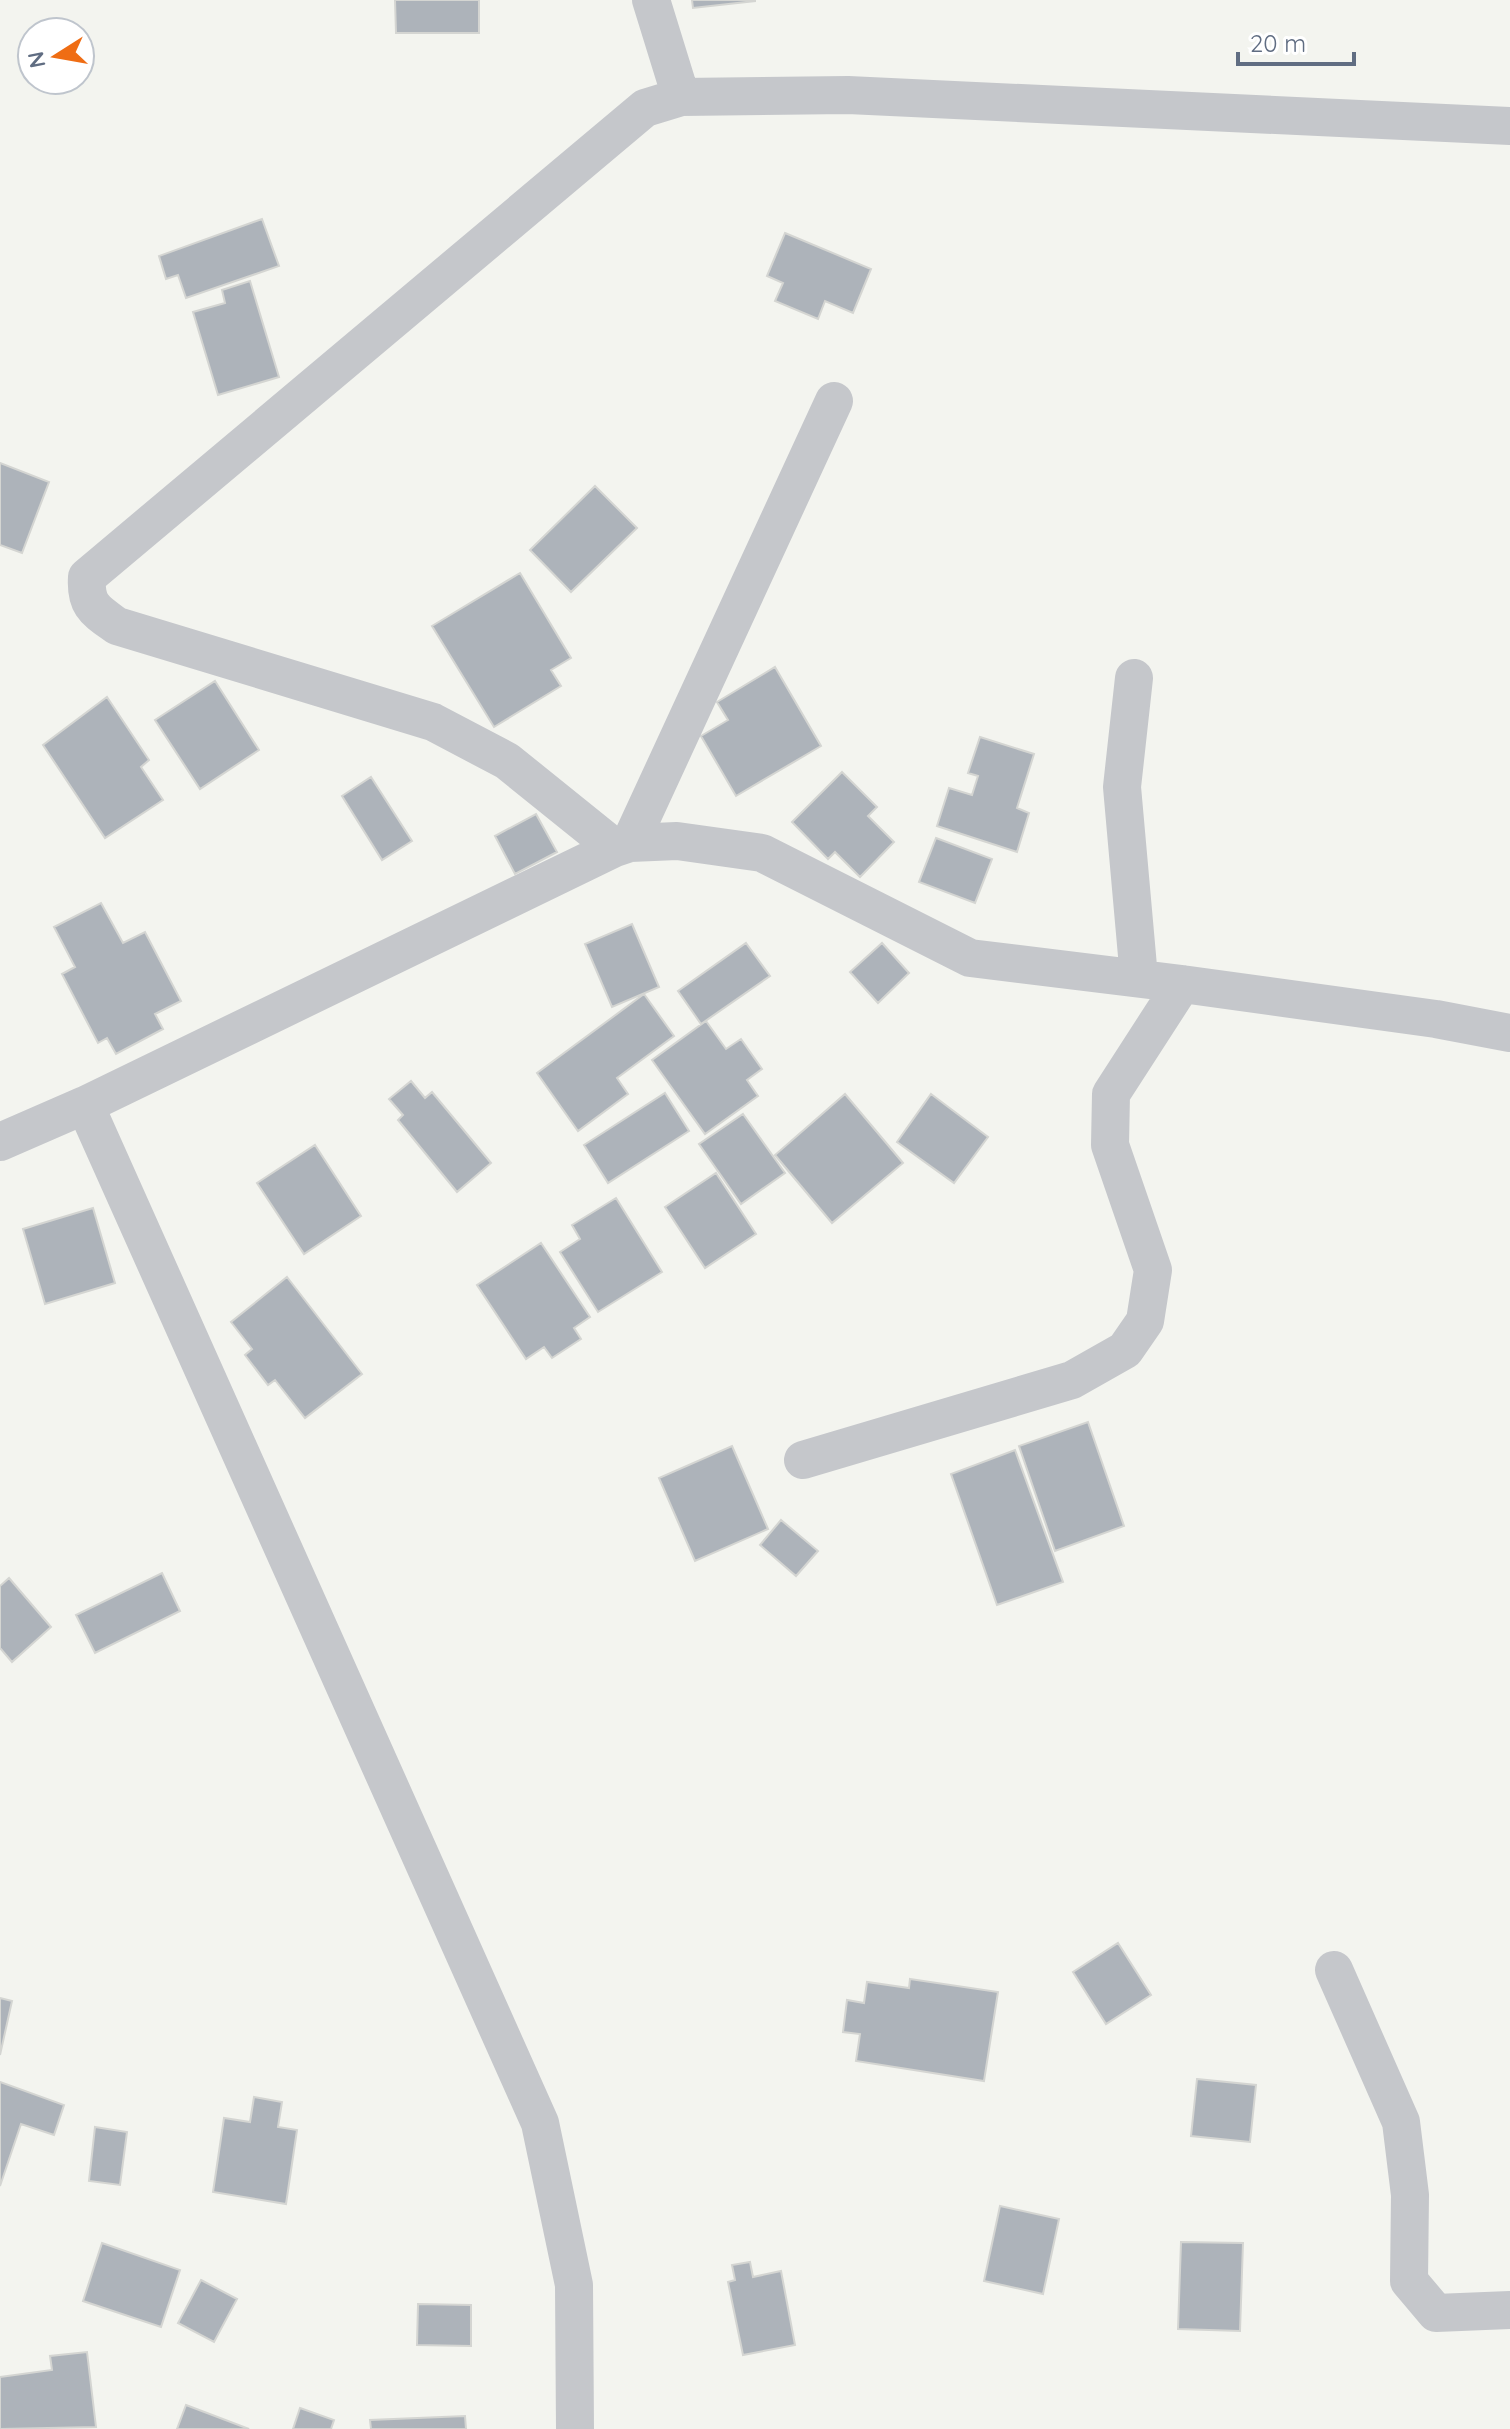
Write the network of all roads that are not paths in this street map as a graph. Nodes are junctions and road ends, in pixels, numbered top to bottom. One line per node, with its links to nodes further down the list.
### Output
1 (651, 0): 2 (street)
2 (681, 97): 3 (street); 6 (street)
3 (1510, 126)
4 (834, 401): 6 (street)
5 (1134, 678): 7 (street)
6 (623, 846): 7 (street); 10 (street)
7 (1139, 978): 8 (street)
8 (1182, 984): 9 (street); 12 (street)
9 (1510, 1033)
10 (85, 1105): 11 (street); 15 (street)
11 (0, 1142)
12 (803, 1460)
13 (1334, 1970): 14 (street)
14 (1510, 2310)
15 (575, 2429)

